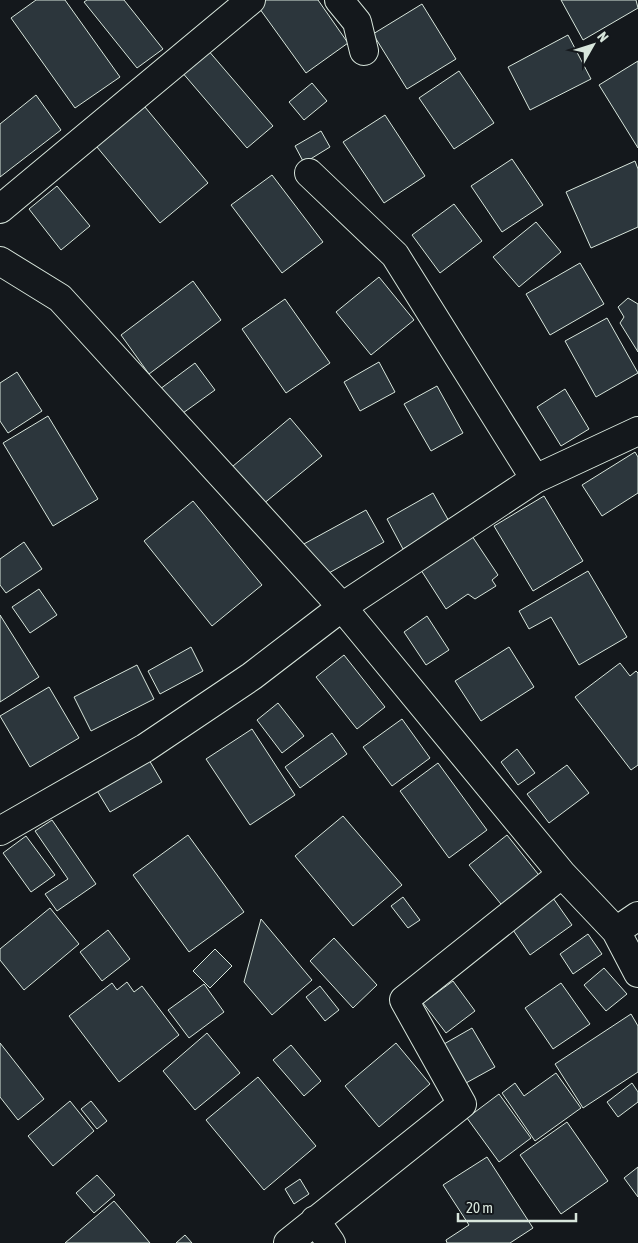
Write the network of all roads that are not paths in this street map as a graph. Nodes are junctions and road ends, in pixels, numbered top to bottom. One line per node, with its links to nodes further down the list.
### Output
1 (251, 0): 5 (street)
2 (340, 0): 3 (street)
3 (364, 51)
4 (309, 173): 8 (street)
5 (0, 209)
6 (0, 261): 9 (street)
7 (638, 431): 8 (street)
8 (535, 479): 9 (street)
9 (342, 607): 10 (street); 11 (street)
10 (0, 831)
11 (562, 874): 12 (street); 14 (street)
12 (627, 923): 13 (street)
13 (638, 974)
14 (315, 1220): 15 (street); 16 (street)
15 (288, 1243)
16 (331, 1243)

